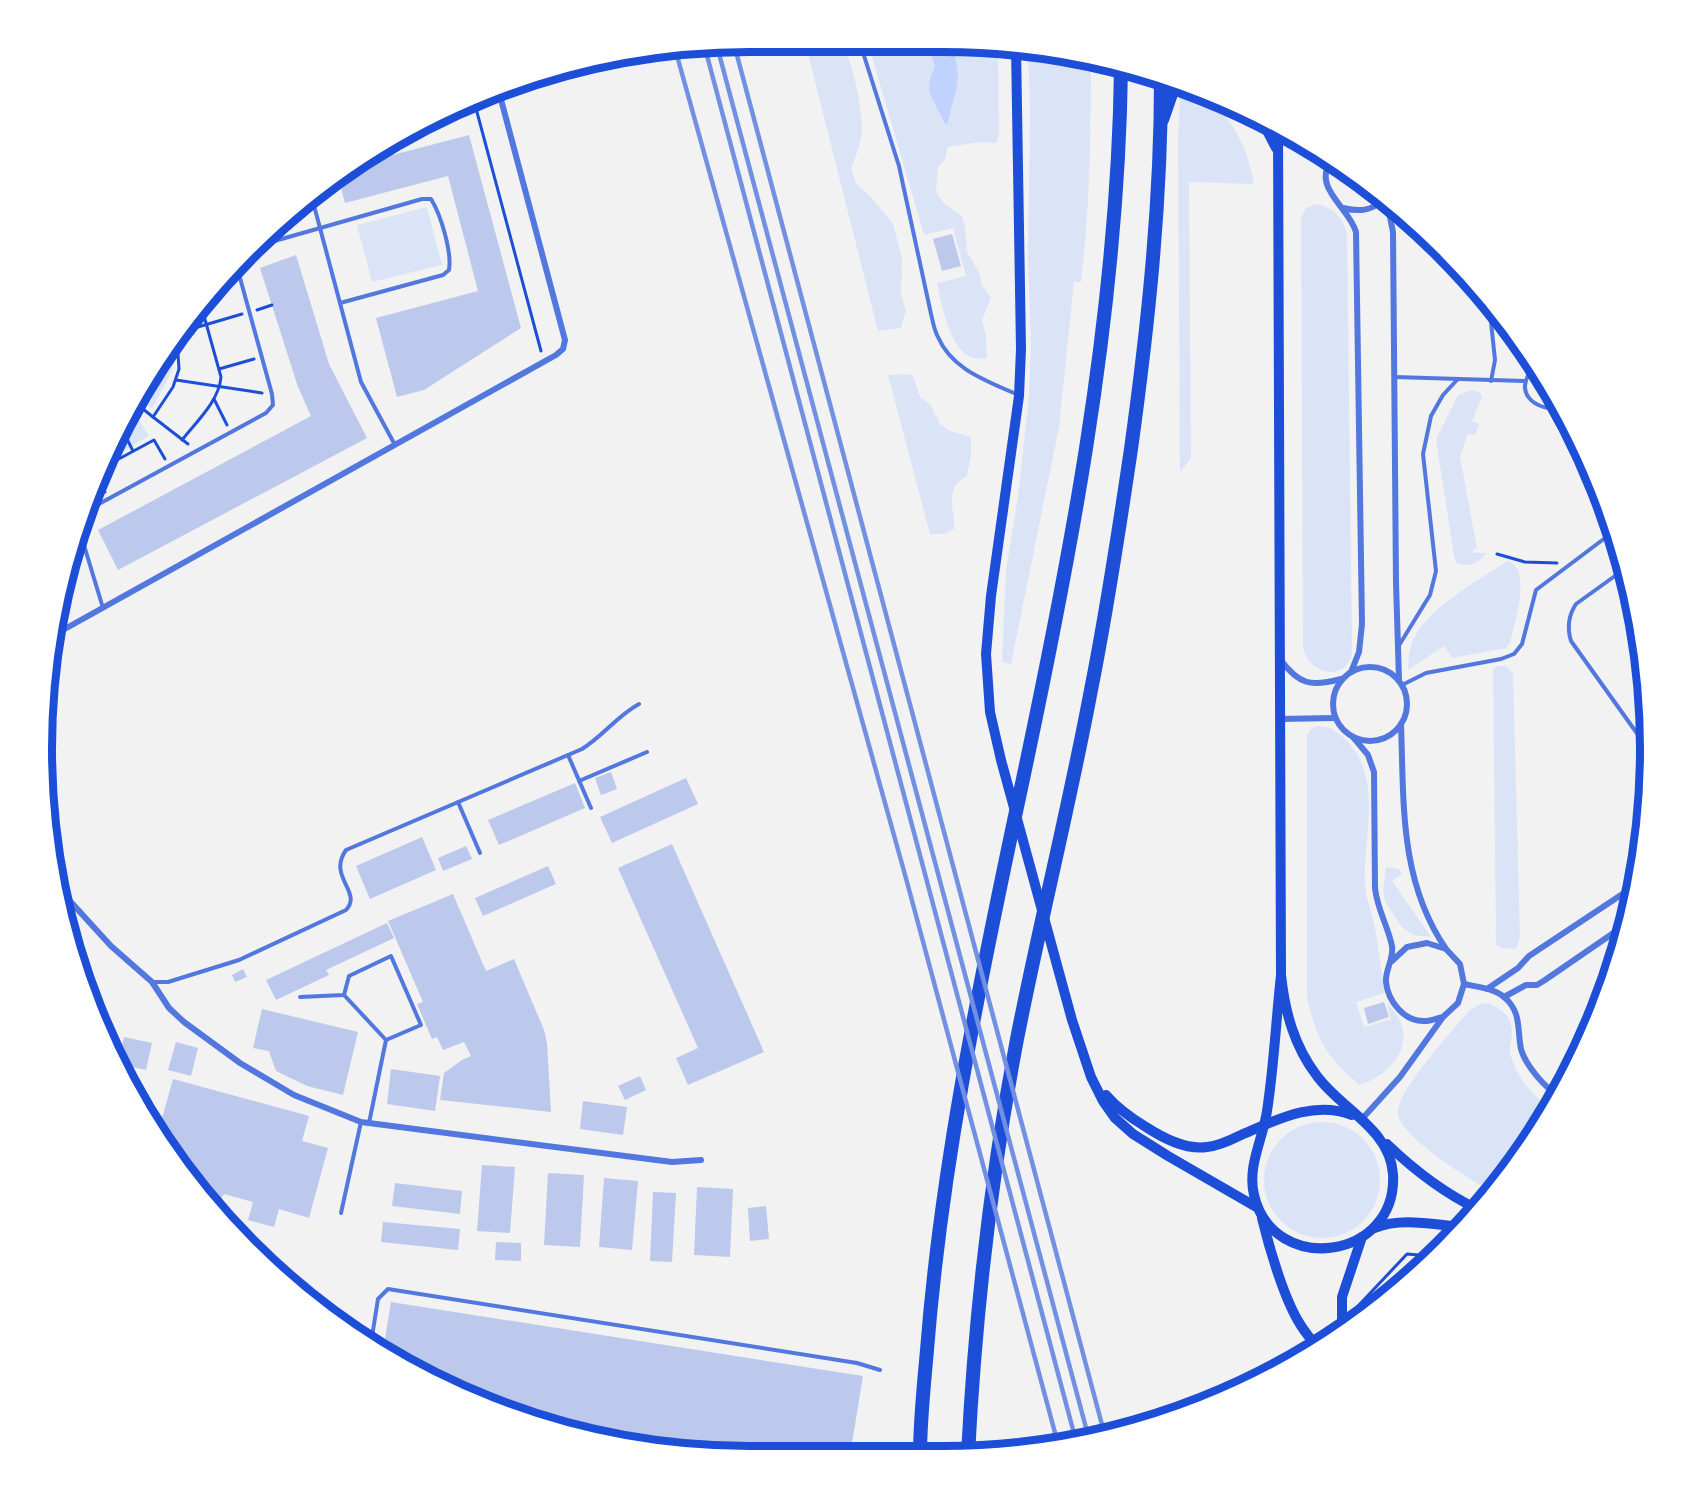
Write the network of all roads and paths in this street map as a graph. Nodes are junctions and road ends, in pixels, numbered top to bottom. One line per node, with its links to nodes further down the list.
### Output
1 (863, 52): 39 (lane)
2 (1016, 57): 39 (main road)
3 (1121, 76): 116 (highway)
4 (1161, 87): 9 (highway)
5 (1175, 92): 9 (main road)
6 (501, 99): 29 (street)
7 (476, 109): 29 (path)
8 (1269, 134): 11 (main road)
9 (1161, 135): 115 (highway)
10 (1278, 139): 11 (main road)
11 (1278, 151): 63 (main road)
12 (1328, 168): 15 (street)
13 (314, 206): 17 (lane)
14 (1378, 206): 15 (street)
15 (1343, 208): 64 (street)
16 (1388, 214): 32 (street)
17 (319, 227): 18 (lane); 20 (lane); 20 (lane)
18 (274, 241)
19 (239, 275): 22 (lane)
20 (340, 303): 47 (lane)
21 (272, 305): 22 (path)
22 (249, 312): 25 (path); 28 (lane)
23 (204, 316): 25 (path)
24 (1491, 320): 35 (lane)
25 (207, 324): 26 (path); 30 (path)
26 (195, 328)
27 (178, 351): 33 (path)
28 (262, 357): 30 (path); 38 (lane)
29 (544, 362): 47 (street)
30 (219, 369): 37 (path)
31 (1529, 374): 36 (lane)
32 (1394, 377): 34 (lane); 62 (street)
33 (176, 380): 37 (path); 43 (path)
34 (1457, 380): 35 (lane); 62 (lane)
35 (1491, 381): 36 (lane)
36 (1524, 381): 41 (lane)
37 (220, 387): 38 (path); 40 (path)
38 (272, 395): 44 (lane)
39 (1018, 396): 93 (main road)
40 (214, 399): 44 (path); 46 (path)
41 (1549, 407)
42 (142, 408): 43 (path)
43 (153, 417): 46 (path)
44 (230, 432): 49 (lane)
45 (126, 437): 48 (path)
46 (182, 440): 49 (path)
47 (395, 445): 60 (street)
48 (133, 451): 50 (path); 51 (path)
49 (196, 451): 51 (lane)
50 (116, 460)
51 (169, 466): 53 (lane)
52 (103, 490): 53 (path)
53 (108, 499): 54 (lane)
54 (97, 505)
55 (1606, 537): 58 (lane)
56 (84, 544): 60 (lane)
57 (1497, 554): 58 (path)
58 (1570, 563): 66 (lane)
59 (1617, 574): 72 (lane)
60 (103, 608): 61 (street)
61 (63, 629)
62 (1398, 647): 66 (street)
63 (1280, 659): 65 (street); 69 (main road)
64 (1351, 672): 65 (street); 66 (street)
65 (1341, 679): 68 (street)
66 (1401, 683): 70 (street)
67 (639, 704): 74 (lane)
68 (1334, 718): 69 (street); 71 (street)
69 (1280, 719): 84 (main road)
70 (1401, 724): 71 (street); 82 (street)
71 (1353, 737): 83 (street)
72 (1639, 738)
73 (647, 752): 75 (lane)
74 (568, 755): 75 (lane); 76 (lane)
75 (579, 781): 77 (lane)
76 (458, 802): 78 (lane); 85 (lane)
77 (591, 808)
78 (480, 853)
79 (1624, 894): 87 (street)
80 (70, 901): 85 (street)
81 (1616, 931): 90 (street)
82 (1446, 949): 83 (street); 86 (street)
83 (1392, 961): 91 (street)
84 (1281, 975): 96 (main road); 99 (main road)
85 (152, 982): 97 (street)
86 (1464, 984): 87 (street); 91 (street)
87 (1487, 989): 90 (street)
88 (344, 995): 89 (lane); 92 (lane); 92 (lane)
89 (300, 997)
90 (1504, 997): 94 (street)
91 (1443, 1017): 96 (street)
92 (386, 1040): 98 (lane)
93 (1091, 1077): 99 (main road); 104 (main road)
94 (1551, 1089)
95 (1288, 1117): 96 (main road); 99 (main road); 101 (main road)
96 (1361, 1120): 100 (main road)
97 (361, 1122): 98 (street); 105 (lane)
98 (369, 1122): 102 (street)
99 (1264, 1125): 101 (main road)
100 (1379, 1137): 103 (main road); 107 (main road)
101 (1259, 1148): 104 (main road)
102 (701, 1161)
103 (1470, 1205)
104 (1260, 1211): 108 (main road); 113 (main road)
105 (341, 1213)
106 (1450, 1226): 107 (main road)
107 (1372, 1229): 108 (main road)
108 (1362, 1237): 111 (main road)
109 (1421, 1255): 110 (path)
110 (1359, 1308)
111 (1342, 1320)
112 (372, 1335): 114 (lane)
113 (1312, 1340)
114 (880, 1370)
115 (969, 1445)
116 (921, 1446)

